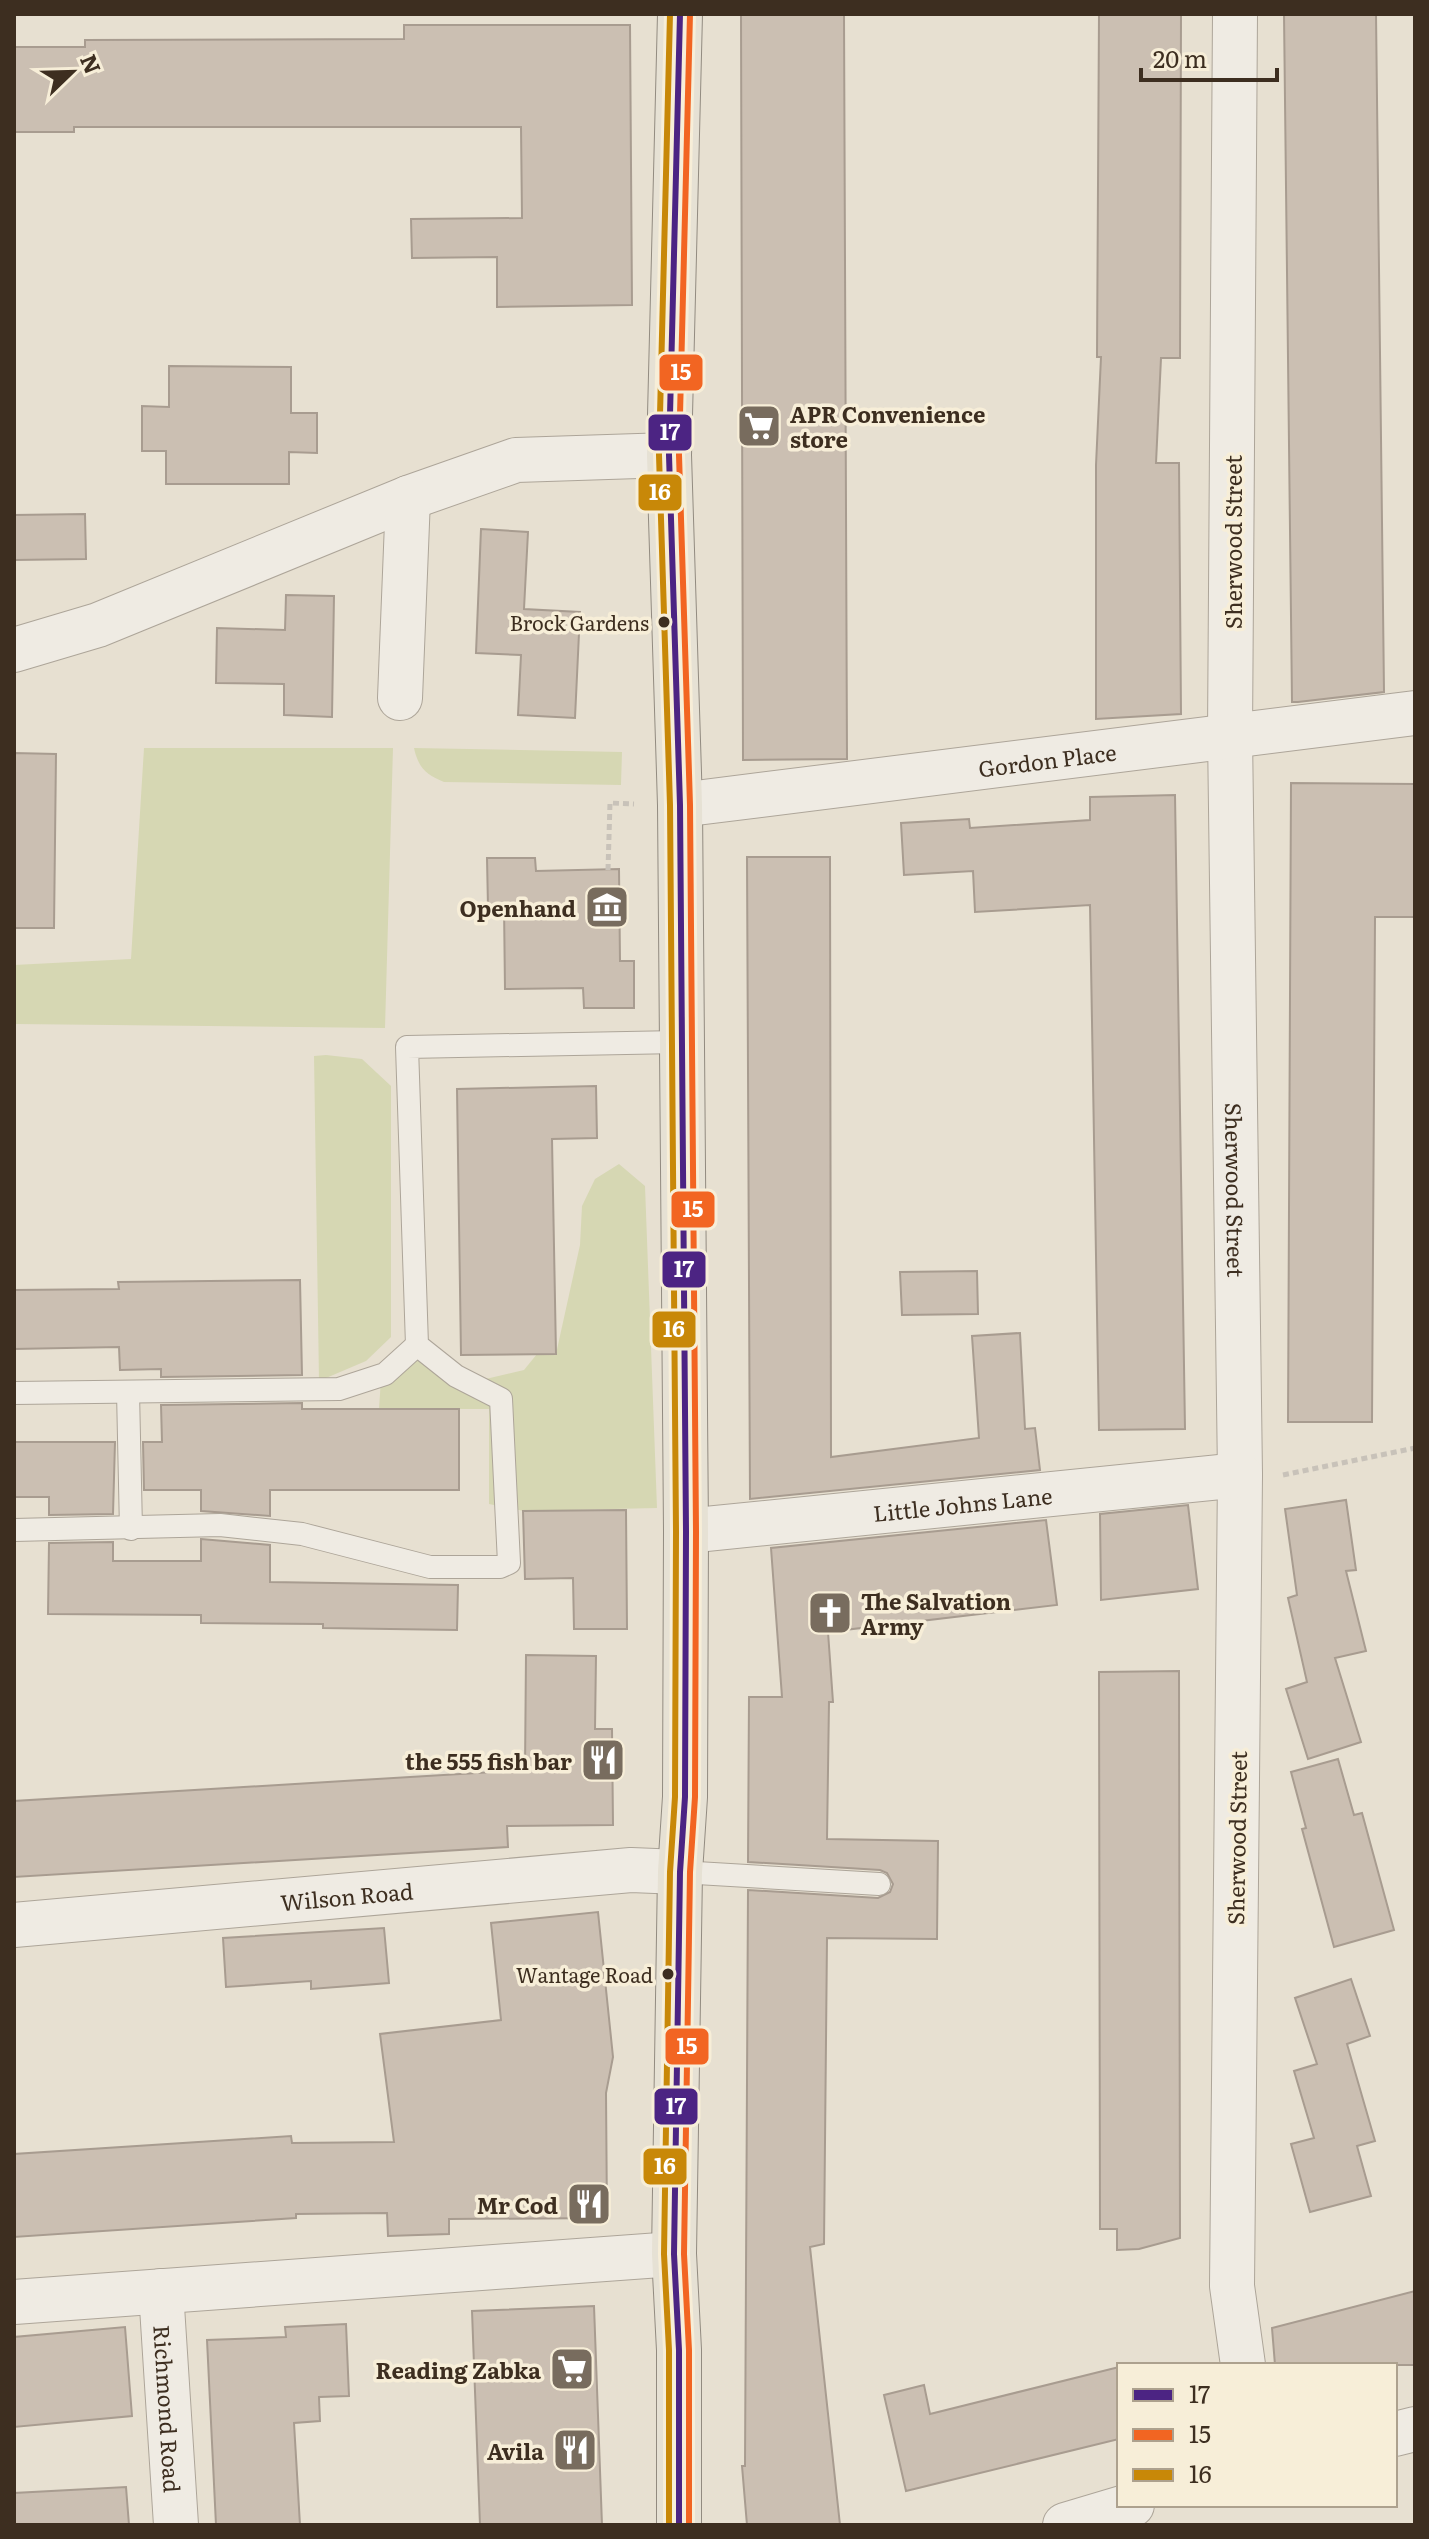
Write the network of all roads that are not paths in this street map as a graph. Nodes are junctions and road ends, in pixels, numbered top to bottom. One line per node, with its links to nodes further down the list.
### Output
1 (680, 14): 3 (main road)
2 (1235, 14): 8 (street, Sherwood Street)
3 (669, 455): 4 (street); 9 (main road)
4 (408, 498): 5 (street); 6 (street)
5 (14, 650)
6 (400, 698)
7 (1415, 713): 8 (street, Gordon Place)
8 (1230, 735): 9 (street, Gordon Place); 14 (street, Sherwood Street)
9 (680, 805): 10 (main road)
10 (679, 1042): 11 (lane); 17 (main road)
11 (417, 1345): 12 (lane); 15 (lane)
12 (128, 1392): 13 (lane); 15 (lane)
13 (14, 1393)
14 (1240, 1475): 17 (street, Little Johns Lane); 24 (street, Sherwood Street)
15 (131, 1529): 16 (lane)
16 (14, 1530)
17 (686, 1531): 18 (main road)
18 (680, 1872): 19 (lane); 20 (street, Wilson Road); 21 (main road)
19 (879, 1884)
20 (14, 1925)
21 (674, 2254): 22 (street); 27 (main road)
22 (161, 2291): 23 (street); 26 (street, Richmond Road)
23 (14, 2302)
24 (1243, 2363)
25 (1125, 2507): 28 (street)
26 (176, 2525)
27 (679, 2525)
28 (1065, 2525)

